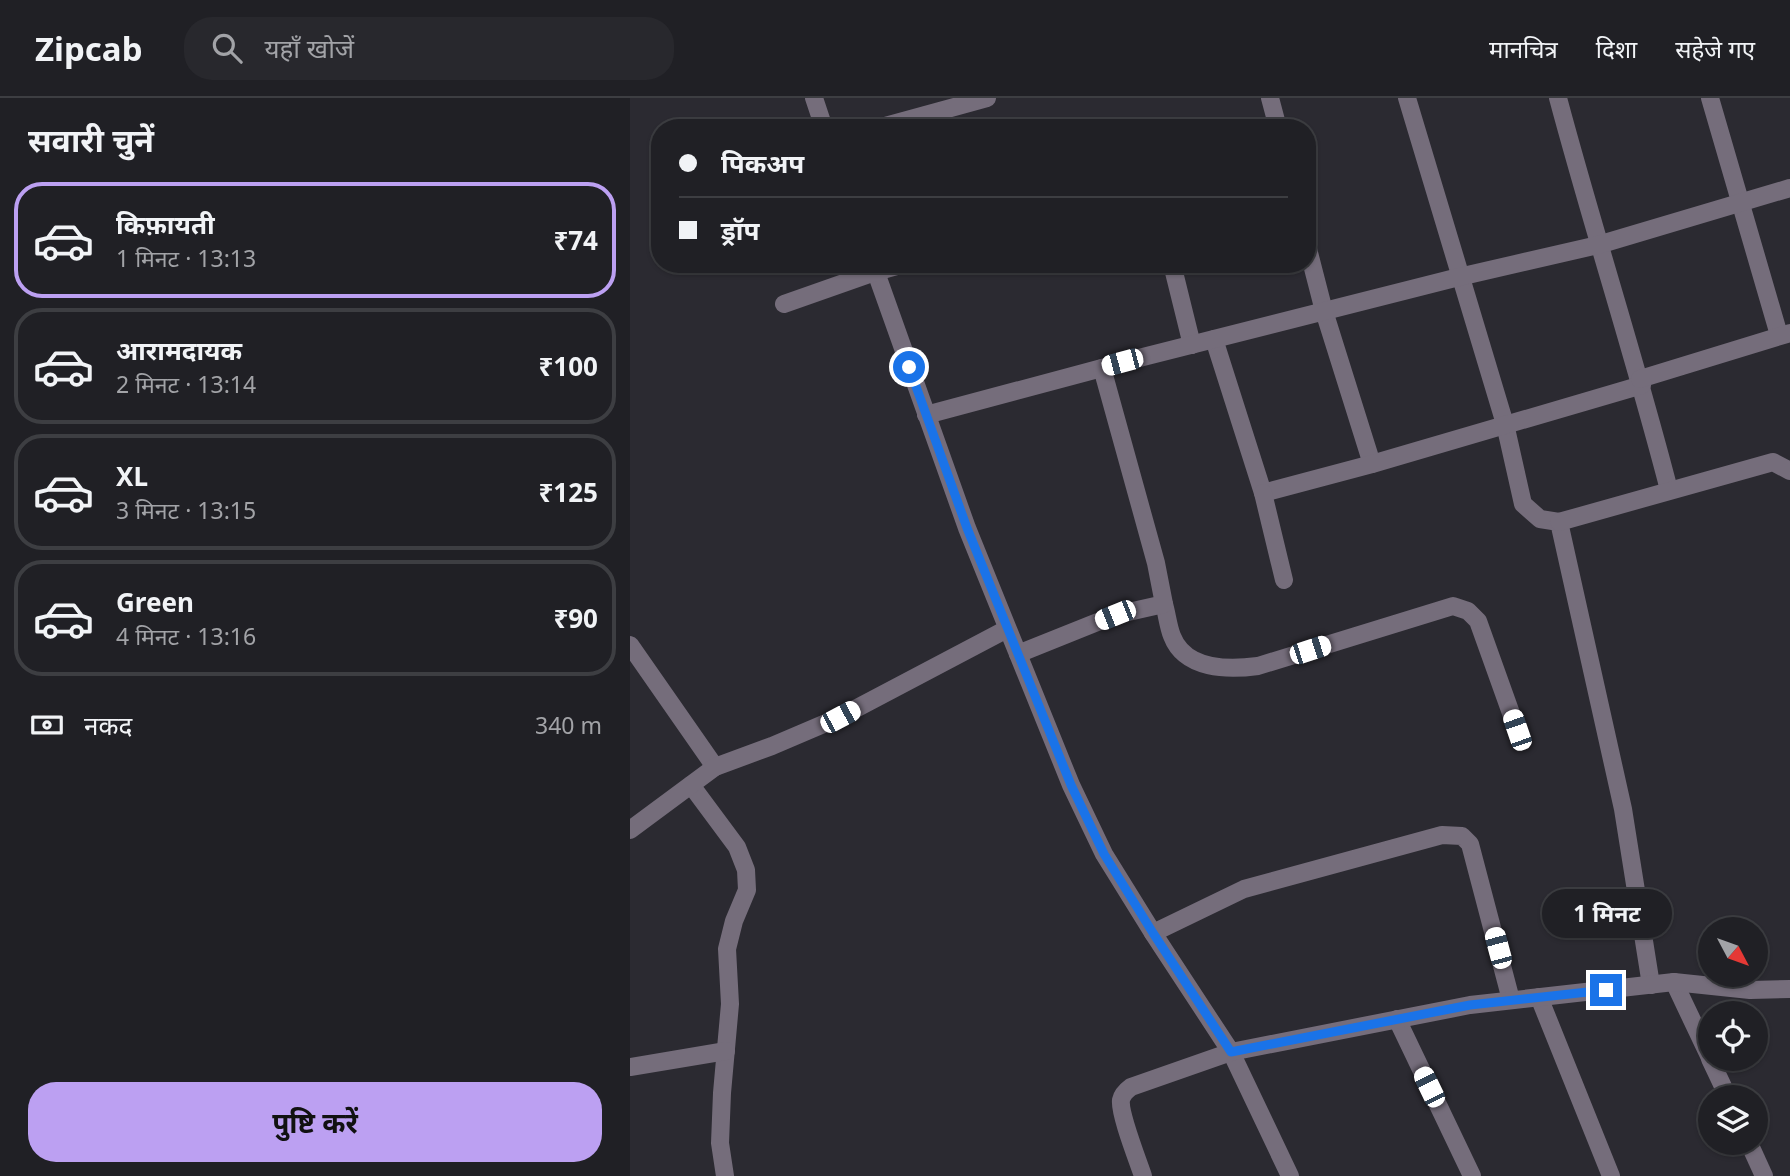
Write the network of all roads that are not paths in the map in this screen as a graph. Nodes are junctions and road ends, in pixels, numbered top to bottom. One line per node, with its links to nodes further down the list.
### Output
1 (814, 98): 7 (street)
2 (987, 98): 8 (street)
3 (1270, 98): 9 (street)
4 (1407, 98): 17 (street)
5 (1558, 98): 12 (street)
6 (1710, 98): 11 (street)
7 (821, 119)
8 (911, 119)
9 (1276, 119)
10 (1790, 188): 11 (street)
11 (1740, 203): 12 (street); 20 (street)
12 (1598, 245): 17 (street); 24 (street)
13 (862, 273): 18 (street)
14 (876, 273): 25 (street)
15 (1174, 273): 22 (street)
16 (1314, 273): 19 (street)
17 (1460, 277): 19 (street); 26 (street)
18 (784, 304)
19 (1324, 311): 21 (street); 27 (street)
20 (1784, 334): 24 (street)
21 (1214, 339): 22 (street); 30 (street)
22 (1192, 345): 23 (street)
23 (1102, 368): 25 (street); 33 (street)
24 (1641, 382): 26 (street); 29 (street)
25 (926, 415): 34 (street)
26 (1505, 424): 27 (street); 31 (street)
27 (1372, 464): 30 (street)
28 (1790, 471): 29 (street)
29 (1669, 490): 31 (street)
30 (1263, 493): 32 (street)
31 (1559, 522): 43 (street)
32 (1284, 580)
33 (1164, 604): 36 (street); 37 (street)
34 (1007, 629): 36 (street); 38 (street)
35 (630, 645): 38 (street)
36 (1018, 654): 41 (street)
37 (1517, 730)
38 (715, 767): 39 (street)
39 (691, 785): 40 (street); 49 (street)
40 (630, 830)
41 (1153, 933): 46 (street); 50 (street)
42 (1674, 982): 43 (street); 44 (street); 48 (street)
43 (1651, 985): 45 (street)
44 (1790, 989)
45 (1539, 997): 46 (street); 57 (street)
46 (1511, 1000): 47 (street)
47 (1396, 1019): 50 (street); 56 (street)
48 (1698, 1033)
49 (726, 1051): 51 (street); 53 (street)
50 (1231, 1052): 54 (street); 55 (street)
51 (630, 1067)
52 (1754, 1155): 58 (street)
53 (725, 1176)
54 (1143, 1176)
55 (1290, 1176)
56 (1472, 1176)
57 (1611, 1176)
58 (1764, 1176)

